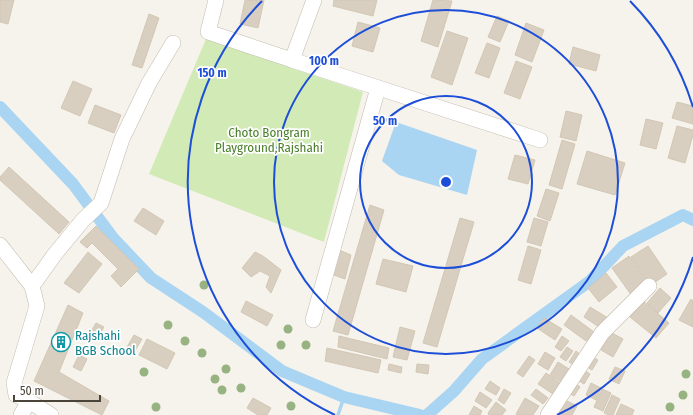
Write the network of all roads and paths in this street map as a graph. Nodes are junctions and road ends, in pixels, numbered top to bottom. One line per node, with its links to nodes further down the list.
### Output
1 (216, 0): 4 (street)
2 (314, 0): 4 (street)
3 (173, 43): 8 (street)
4 (292, 60): 5 (street)
5 (378, 88): 6 (street); 10 (street)
6 (540, 140)
7 (0, 245): 8 (street)
8 (32, 286): 11 (street)
9 (649, 286): 14 (street)
10 (313, 320)
11 (30, 401): 12 (street); 13 (street)
12 (21, 415)
13 (51, 415)
14 (548, 415)

